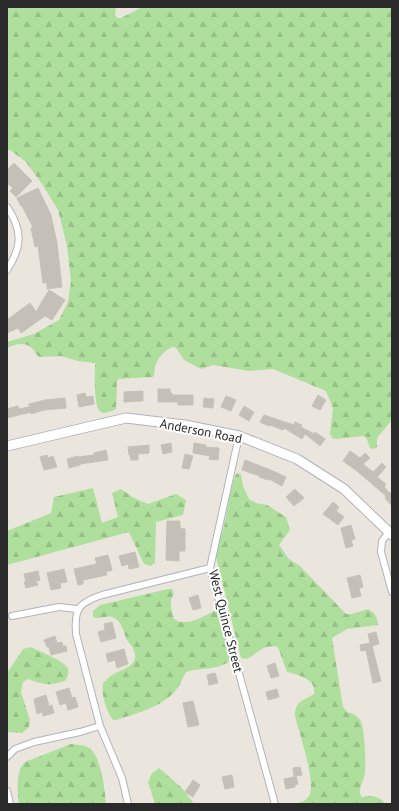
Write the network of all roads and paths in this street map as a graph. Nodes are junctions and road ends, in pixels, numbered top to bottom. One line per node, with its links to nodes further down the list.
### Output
1 (7, 207): 2 (street)
2 (7, 270)
3 (239, 436): 4 (street, Anderson Road); 5 (street, Anderson Road); 6 (street, West Quince Street)
4 (7, 446)
5 (390, 533): 7 (street)
6 (210, 568): 8 (street); 15 (street, West Quince Street)
7 (392, 592)
8 (77, 609): 9 (street); 10 (street)
9 (12, 616)
10 (100, 726): 11 (street); 14 (street)
11 (7, 757)
12 (7, 791): 13 (street)
13 (10, 804)
14 (128, 804)
15 (275, 804)

